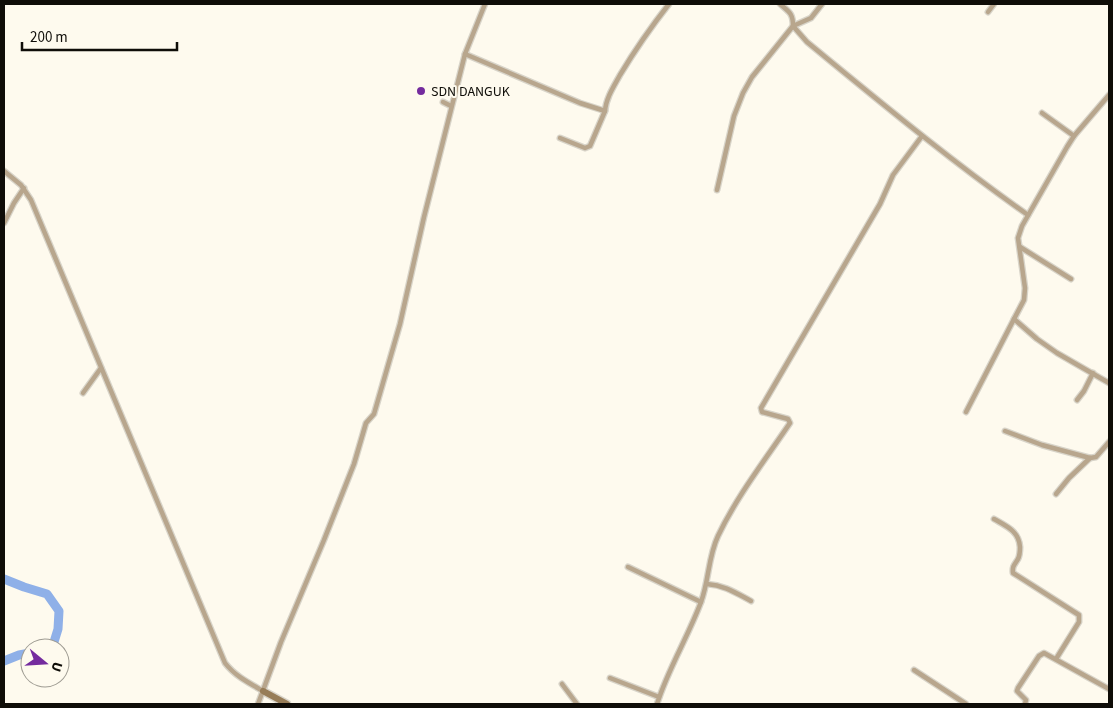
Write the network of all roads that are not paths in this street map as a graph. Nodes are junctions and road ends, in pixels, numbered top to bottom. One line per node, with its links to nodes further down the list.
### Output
1 (485, 4): 8 (street)
2 (669, 4): 12 (street)
3 (780, 4): 7 (street)
4 (822, 4): 7 (street)
5 (994, 4): 6 (street)
6 (988, 12)
7 (793, 26): 14 (street); 19 (street)
8 (465, 54): 11 (street); 12 (street)
9 (1109, 95): 15 (street)
10 (443, 102): 11 (street)
11 (451, 106): 45 (street)
12 (605, 111): 16 (street)
13 (1042, 113): 15 (street)
14 (922, 136): 20 (street); 37 (street)
15 (1074, 136): 20 (street)
16 (560, 138)
17 (4, 171): 18 (street)
18 (24, 188): 21 (street); 25 (street)
19 (717, 190)
20 (1028, 215): 22 (street)
21 (4, 223)
22 (1020, 247): 23 (street); 24 (street)
23 (1071, 279)
24 (1014, 320): 26 (street); 30 (street)
25 (101, 368): 28 (street); 45 (street)
26 (1093, 373): 27 (street); 29 (street)
27 (1109, 383)
28 (82, 393)
29 (1077, 400)
30 (966, 412)
31 (1005, 431): 33 (street)
32 (1109, 442): 33 (street)
33 (1090, 458): 34 (street)
34 (1056, 494)
35 (994, 519): 40 (street)
36 (628, 567): 39 (street)
37 (707, 584): 38 (street); 39 (street)
38 (751, 601)
39 (701, 602): 46 (street)
40 (1056, 659): 44 (street); 52 (street)
41 (914, 670): 51 (street)
42 (610, 678): 46 (street)
43 (562, 684): 49 (street)
44 (1109, 689)
45 (263, 691): 47 (street); 48 (street)
46 (659, 697): 50 (street)
47 (258, 704)
48 (287, 704)
49 (578, 704)
50 (657, 704)
51 (966, 704)
52 (1025, 704)

